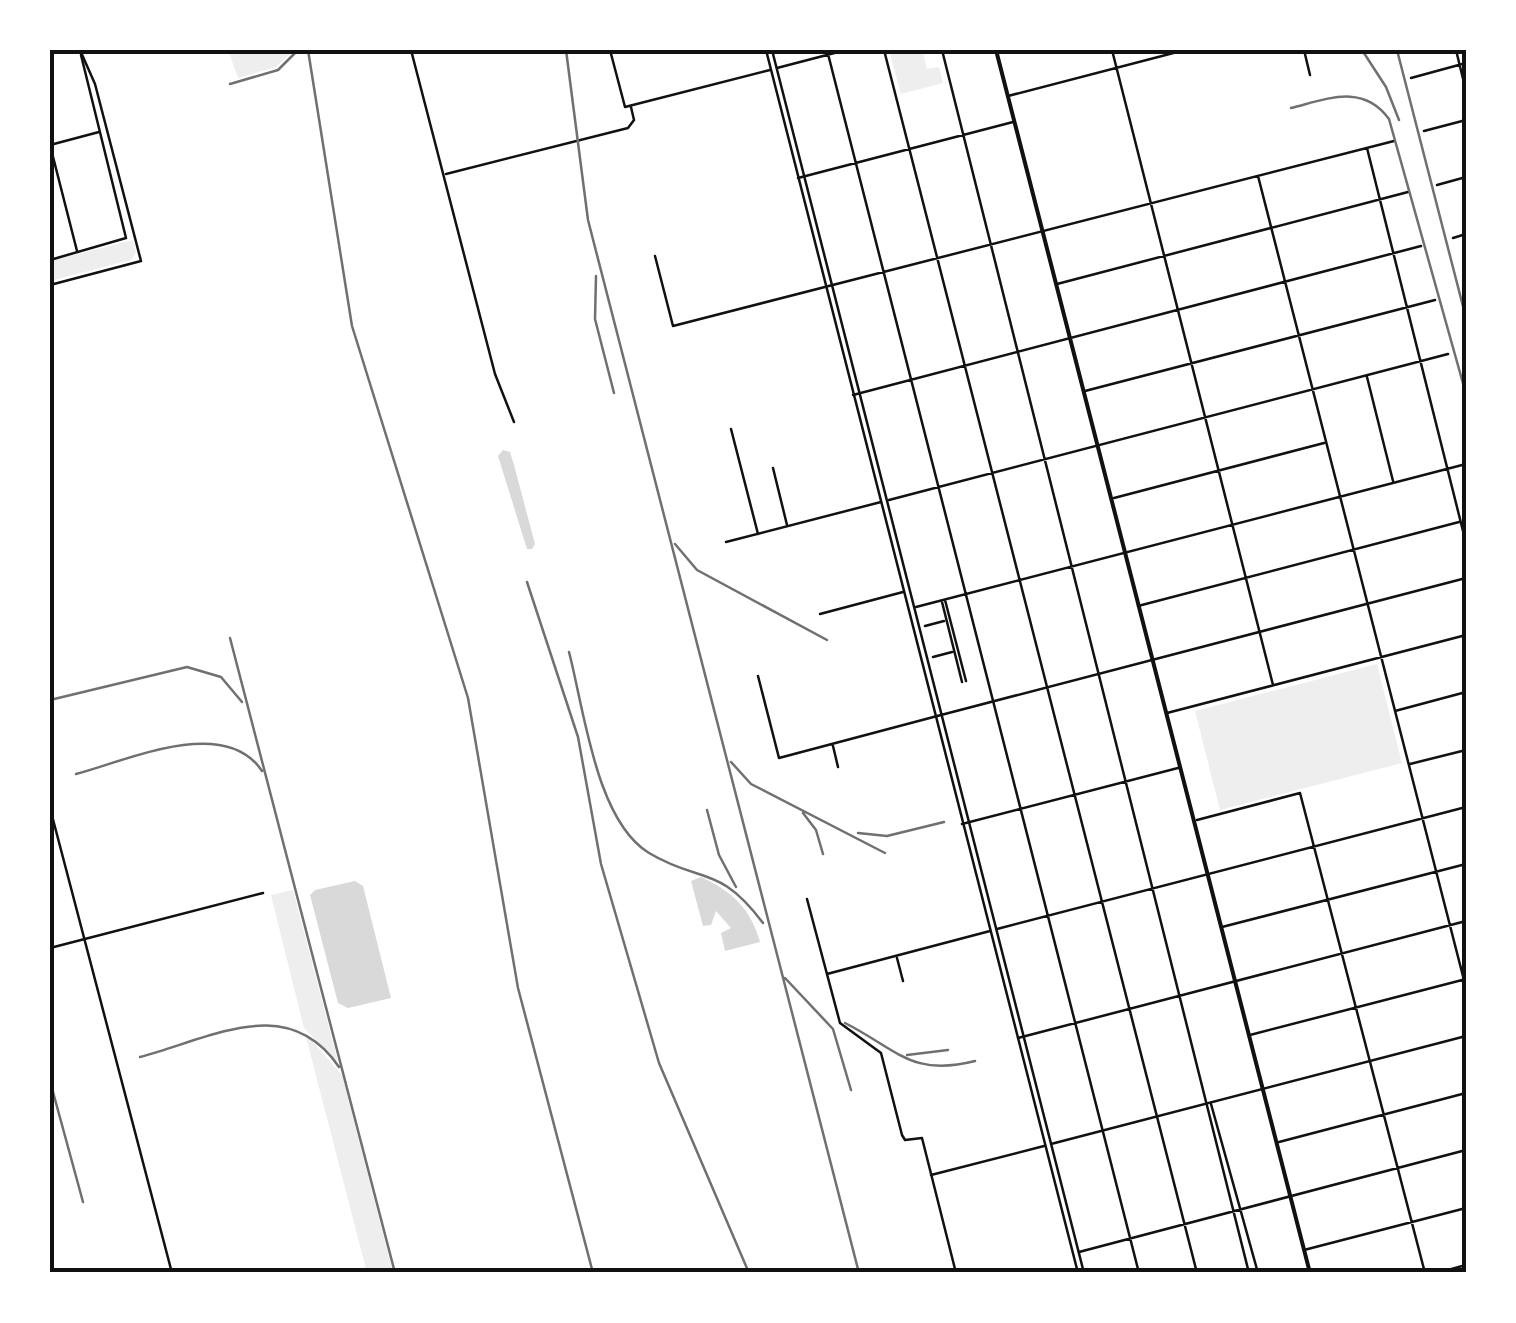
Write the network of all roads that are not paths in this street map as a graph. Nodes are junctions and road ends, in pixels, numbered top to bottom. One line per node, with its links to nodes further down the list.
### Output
1 (80, 50): 27 (street); 58 (street)
2 (412, 50): 34 (street)
3 (610, 50): 23 (street)
4 (766, 50): 18 (street)
5 (772, 50): 18 (street)
6 (846, 50): 14 (street)
7 (884, 50): 32 (street)
8 (942, 50): 28 (street)
9 (996, 50): 22 (main road)
10 (1112, 50): 17 (street)
11 (1185, 50): 17 (street)
12 (1304, 50): 19 (street)
13 (1456, 50): 16 (street)
14 (827, 52): 18 (street); 33 (street)
15 (1466, 63): 16 (street)
16 (1460, 64): 20 (street); 21 (street)
17 (1117, 68): 22 (street); 42 (street)
18 (773, 69): 23 (street); 36 (street); 38 (street)
19 (1310, 74)
20 (1411, 78)
21 (1466, 90)
22 (1008, 96): 25 (main road)
23 (630, 106): 34 (street)
24 (1466, 120): 26 (street)
25 (1014, 122): 28 (street); 44 (main road)
26 (1424, 131)
27 (101, 132): 30 (street); 49 (street)
28 (963, 136): 32 (street); 47 (street)
29 (1394, 141): 31 (street)
30 (50, 145): 49 (street)
31 (1366, 148): 35 (street); 41 (street)
32 (909, 150): 33 (street); 53 (street)
33 (856, 164): 36 (street); 55 (street)
34 (444, 175): 78 (street)
35 (1258, 176): 42 (street); 43 (street)
36 (804, 177): 38 (street); 59 (street)
37 (1466, 177): 39 (street)
38 (798, 178): 60 (street)
39 (1438, 185)
40 (1408, 192): 41 (street)
41 (1380, 200): 43 (street); 50 (street)
42 (1151, 204): 44 (street); 52 (street)
43 (1272, 228): 52 (street); 56 (street)
44 (1044, 231): 47 (street); 57 (main road)
45 (1466, 234): 46 (street)
46 (1453, 238)
47 (991, 244): 53 (street); 66 (street)
48 (1421, 246): 50 (street)
49 (78, 252): 54 (street)
50 (1393, 254): 56 (street); 62 (street)
51 (655, 256): 60 (street)
52 (1164, 256): 57 (street); 63 (street)
53 (936, 258): 55 (street); 70 (street)
54 (50, 260)
55 (883, 272): 59 (street); 72 (street)
56 (1286, 282): 63 (street); 64 (street)
57 (1057, 284): 65 (main road)
58 (50, 285)
59 (832, 286): 60 (street); 75 (street)
60 (825, 287): 76 (street)
61 (1435, 300): 62 (street)
62 (1406, 307): 64 (street); 68 (street)
63 (1178, 310): 65 (street); 69 (street)
64 (1299, 335): 69 (street); 73 (street)
65 (1070, 338): 66 (street); 74 (main road)
66 (1018, 352): 70 (street); 82 (street)
67 (1448, 354): 68 (street)
68 (1420, 361): 71 (street); 85 (street)
69 (1191, 363): 74 (street); 77 (street)
70 (964, 366): 72 (street); 87 (street)
71 (1366, 374): 73 (street); 88 (street)
72 (910, 380): 75 (street); 89 (street)
73 (1312, 389): 77 (street); 80 (street)
74 (1084, 391): 81 (main road)
75 (859, 393): 76 (street); 92 (street)
76 (853, 395): 93 (street)
77 (1204, 417): 81 (street); 86 (street)
78 (514, 422)
79 (732, 429): 97 (street)
80 (1326, 442): 86 (street); 90 (street)
81 (1097, 445): 82 (street); 91 (main road)
82 (1045, 459): 87 (street); 102 (street)
83 (1466, 464): 85 (street)
84 (772, 468): 96 (street)
85 (1447, 468): 88 (street); 94 (street)
86 (1218, 470): 91 (street); 95 (street)
87 (990, 473): 89 (street); 105 (street)
88 (1394, 482): 90 (street)
89 (938, 487): 92 (street); 108 (street)
90 (1339, 497): 95 (street); 100 (street)
91 (1111, 499): 101 (main road)
92 (886, 500): 93 (street); 106 (street)
93 (880, 502): 96 (street); 107 (street)
94 (1461, 522): 99 (street); 100 (street)
95 (1232, 524): 101 (street); 103 (street)
96 (787, 526): 97 (street)
97 (758, 534): 98 (street)
98 (726, 542)
99 (1466, 543)
100 (1353, 550): 103 (street); 110 (street)
101 (1124, 552): 102 (street); 111 (main road)
102 (1072, 566): 105 (street); 123 (street)
103 (1245, 578): 111 (street); 117 (street)
104 (1466, 578): 110 (street)
105 (1018, 580): 108 (street); 127 (street)
106 (910, 591): 107 (street); 112 (street)
107 (903, 592): 113 (street); 114 (street)
108 (964, 594): 109 (street); 129 (street)
109 (943, 600): 112 (street); 115 (street)
110 (1366, 604): 117 (street); 121 (street)
111 (1138, 606): 122 (main road)
112 (914, 608): 113 (street); 132 (street)
113 (907, 609): 133 (street)
114 (820, 614)
115 (948, 620): 116 (street); 119 (street)
116 (925, 626)
117 (1259, 632): 122 (street); 126 (street)
118 (1466, 636): 121 (street)
119 (956, 650): 120 (street); 125 (street)
120 (933, 656)
121 (1380, 658): 126 (street); 130 (street)
122 (1151, 660): 123 (street); 131 (main road)
123 (1099, 674): 127 (street); 139 (street)
124 (758, 676): 134 (street)
125 (964, 681)
126 (1273, 686): 131 (street)
127 (1045, 688): 129 (street); 140 (street)
128 (1466, 692): 130 (street)
129 (992, 702): 132 (street); 143 (street)
130 (1394, 711): 136 (street)
131 (1165, 714): 138 (main road)
132 (941, 715): 133 (street); 146 (street)
133 (934, 717): 134 (street); 147 (street)
134 (832, 744): 137 (street)
135 (1466, 750): 136 (street)
136 (1408, 764): 144 (street)
137 (838, 767)
138 (1179, 768): 139 (street); 145 (main road)
139 (1127, 781): 140 (street); 152 (street)
140 (1072, 795): 143 (street); 156 (street)
141 (1466, 807): 144 (street)
142 (50, 808): 163 (street)
143 (1020, 809): 146 (street); 157 (street)
144 (1422, 819): 148 (street); 150 (street)
145 (1193, 821): 148 (street); 151 (main road)
146 (968, 822): 147 (street); 161 (street)
147 (962, 824): 162 (street)
148 (1315, 846): 151 (street); 155 (street)
149 (1466, 864): 150 (street)
150 (1436, 872): 155 (street); 159 (street)
151 (1207, 874): 152 (street); 160 (main road)
152 (1155, 888): 156 (street); 172 (street)
153 (263, 893): 163 (street)
154 (808, 899): 167 (street)
155 (1328, 899): 160 (street); 165 (street)
156 (1100, 902): 157 (street); 174 (street)
157 (1047, 916): 161 (street); 175 (street)
158 (1466, 922): 159 (street)
159 (1450, 926): 165 (street); 168 (street)
160 (1221, 928): 170 (main road)
161 (996, 929): 162 (street); 178 (street)
162 (990, 931): 166 (street); 178 (street)
163 (83, 939): 164 (street); 204 (street)
164 (50, 948)
165 (1342, 954): 170 (street); 173 (street)
166 (897, 956): 167 (street); 169 (street)
167 (827, 974): 190 (street)
168 (1465, 979): 171 (street); 173 (street)
169 (904, 981)
170 (1234, 982): 172 (street); 176 (main road)
171 (1466, 988)
172 (1182, 996): 174 (street); 182 (street)
173 (1356, 1007): 176 (street); 179 (street)
174 (1128, 1010): 175 (street); 184 (street)
175 (1075, 1024): 178 (street); 185 (street)
176 (1248, 1036): 180 (main road)
177 (1466, 1036): 179 (street)
178 (1021, 1038): 187 (street)
179 (1370, 1061): 180 (street); 183 (street)
180 (1262, 1089): 182 (street); 186 (main road)
181 (1466, 1093): 183 (street)
182 (1210, 1103): 184 (street); 193 (street); 194 (street)
183 (1384, 1115): 186 (street); 189 (street)
184 (1156, 1117): 185 (street); 196 (street)
185 (1102, 1131): 187 (street); 197 (street)
186 (1276, 1143): 191 (main road)
187 (1048, 1145): 190 (street); 199 (street); 200 (street)
188 (1466, 1150): 189 (street)
189 (1398, 1168): 191 (street); 195 (street)
190 (931, 1175): 205 (street)
191 (1290, 1196): 193 (street); 198 (main road)
192 (1466, 1208): 195 (street)
193 (1242, 1209): 194 (street); 211 (street)
194 (1233, 1211): 196 (street); 210 (street)
195 (1412, 1222): 198 (street); 213 (street)
196 (1184, 1224): 197 (street); 209 (street)
197 (1130, 1238): 199 (street); 208 (street)
198 (1304, 1250): 212 (main road)
199 (1079, 1252): 200 (street); 207 (street)
200 (1073, 1253): 206 (street)
201 (1466, 1265): 214 (street)
202 (50, 1266): 203 (street)
203 (52, 1273)
204 (172, 1273)
205 (956, 1273)
206 (1078, 1273)
207 (1084, 1273)
208 (1139, 1273)
209 (1196, 1273)
210 (1249, 1273)
211 (1258, 1273)
212 (1310, 1273)
213 (1425, 1273)
214 (1436, 1273)

